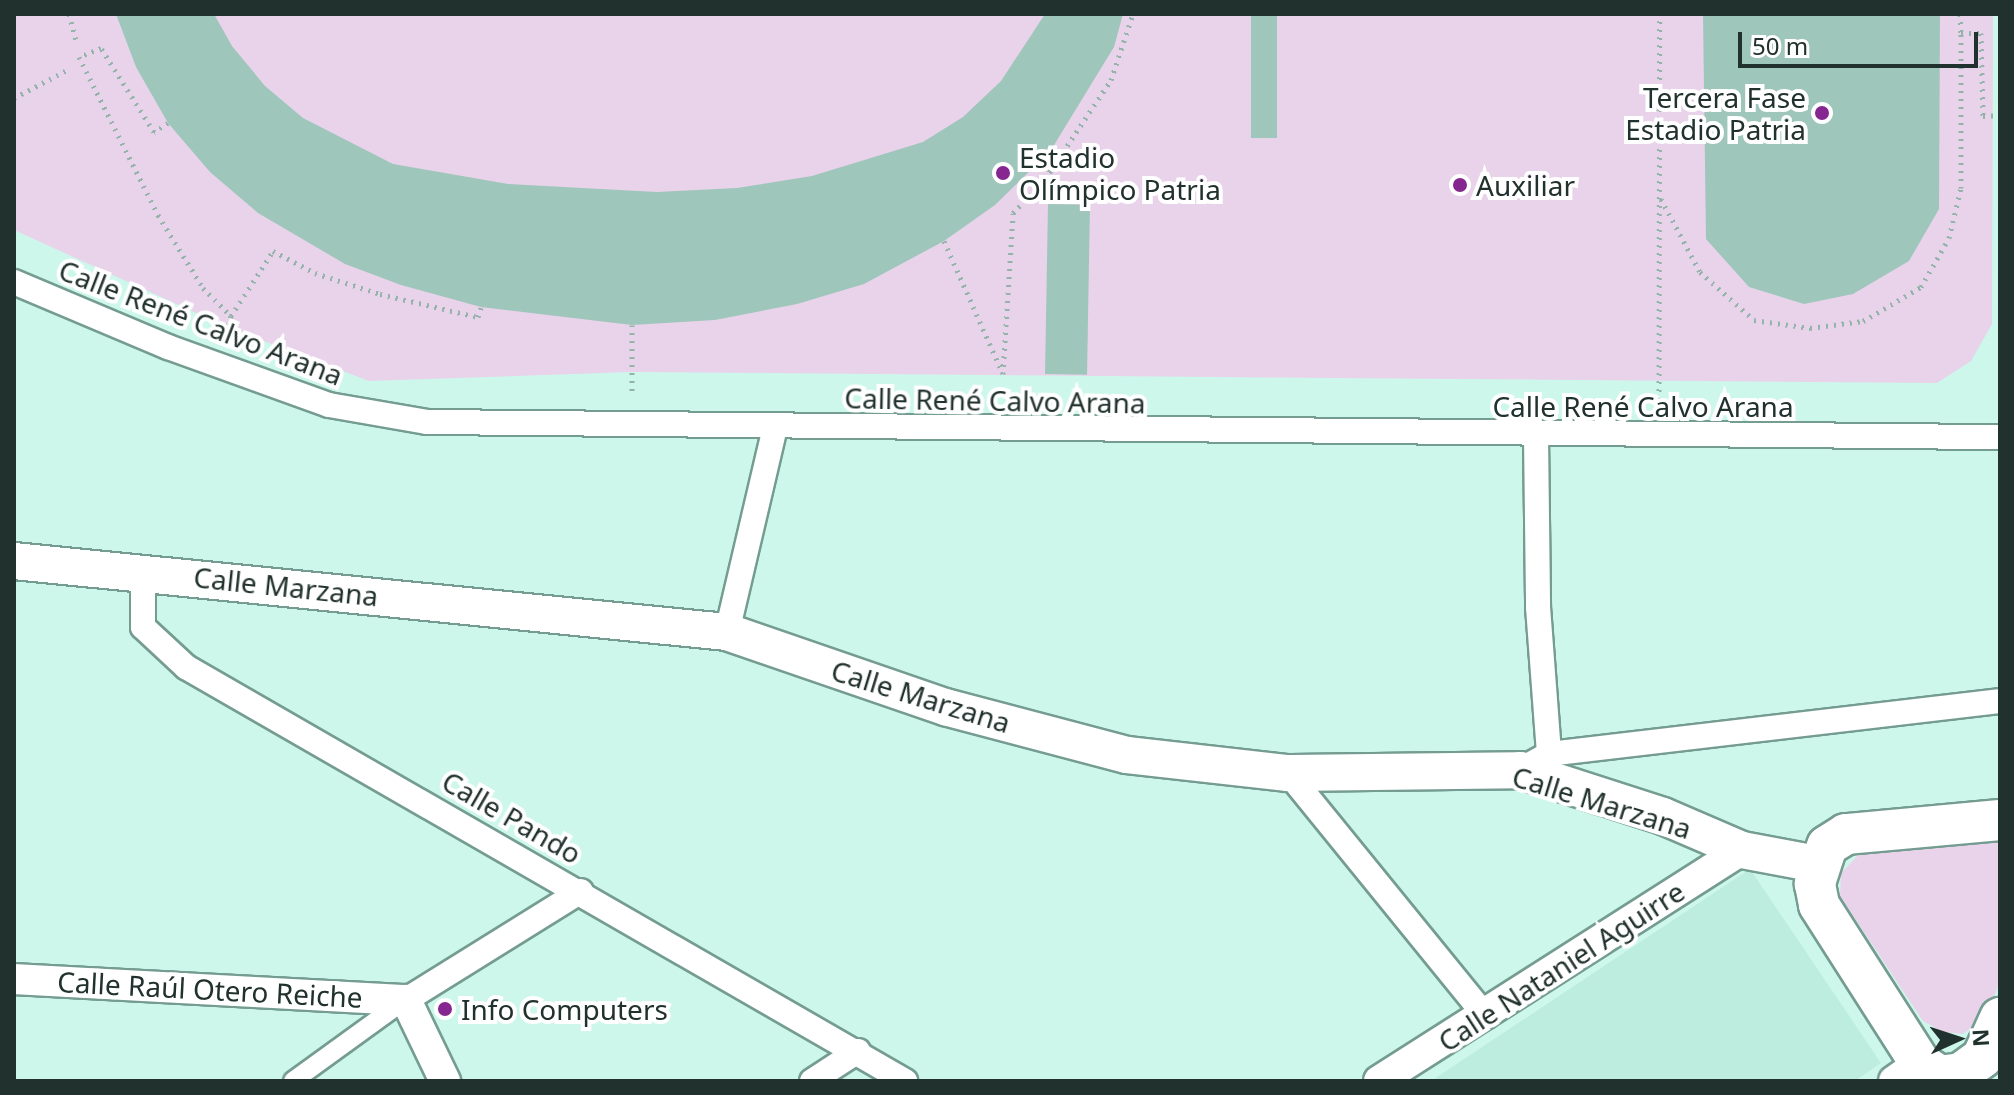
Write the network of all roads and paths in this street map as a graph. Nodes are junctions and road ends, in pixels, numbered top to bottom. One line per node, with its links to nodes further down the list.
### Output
1 (69, 14): 6 (path)
2 (1133, 14): 12 (path)
3 (1660, 14): 11 (path)
4 (1960, 14): 5 (path)
5 (1961, 33): 9 (path); 11 (path)
6 (76, 40)
7 (69, 69): 8 (path)
8 (14, 98)
9 (2000, 115)
10 (168, 123): 15 (path)
11 (1661, 199): 21 (path)
12 (944, 241)
13 (14, 282): 18 (street, Calle René Calvo Arana)
14 (481, 307): 15 (path)
15 (231, 316): 17 (path)
16 (632, 325): 18 (path)
17 (227, 327)
18 (633, 427): 19 (street, Calle René Calvo Arana)
19 (775, 428): 20 (street, Calle René Calvo Arana); 25 (street)
20 (1536, 436): 21 (street, Calle René Calvo Arana); 27 (street)
21 (1658, 436): 22 (street, Calle René Calvo Arana)
22 (2000, 437)
23 (14, 561): 24 (main road, Calle Marzana)
24 (143, 571): 25 (main road, Calle Marzana); 32 (street, Calle Pando)
25 (727, 632): 28 (main road, Calle Marzana)
26 (2000, 701): 27 (street)
27 (1534, 762): 28 (main road, Calle Marzana); 30 (main road, Calle Marzana)
28 (1288, 773): 35 (street)
29 (2000, 820): 31 (main road)
30 (1742, 850): 31 (main road, Calle Marzana); 35 (street, Calle Nataniel Aguirre)
31 (1817, 864): 38 (main road)
32 (581, 891): 34 (street); 37 (street, Calle Pando)
33 (14, 979): 34 (street, Calle Raúl Otero Reiche)
34 (406, 1000): 39 (street); 40 (street)
35 (1486, 1017): 43 (street, Calle Nataniel Aguirre)
36 (2000, 1018): 38 (main road)
37 (858, 1051): 41 (street); 42 (street, Calle Pando)
38 (1930, 1075)
39 (293, 1081)
40 (445, 1081)
41 (812, 1081)
42 (905, 1081)
43 (1379, 1081)

